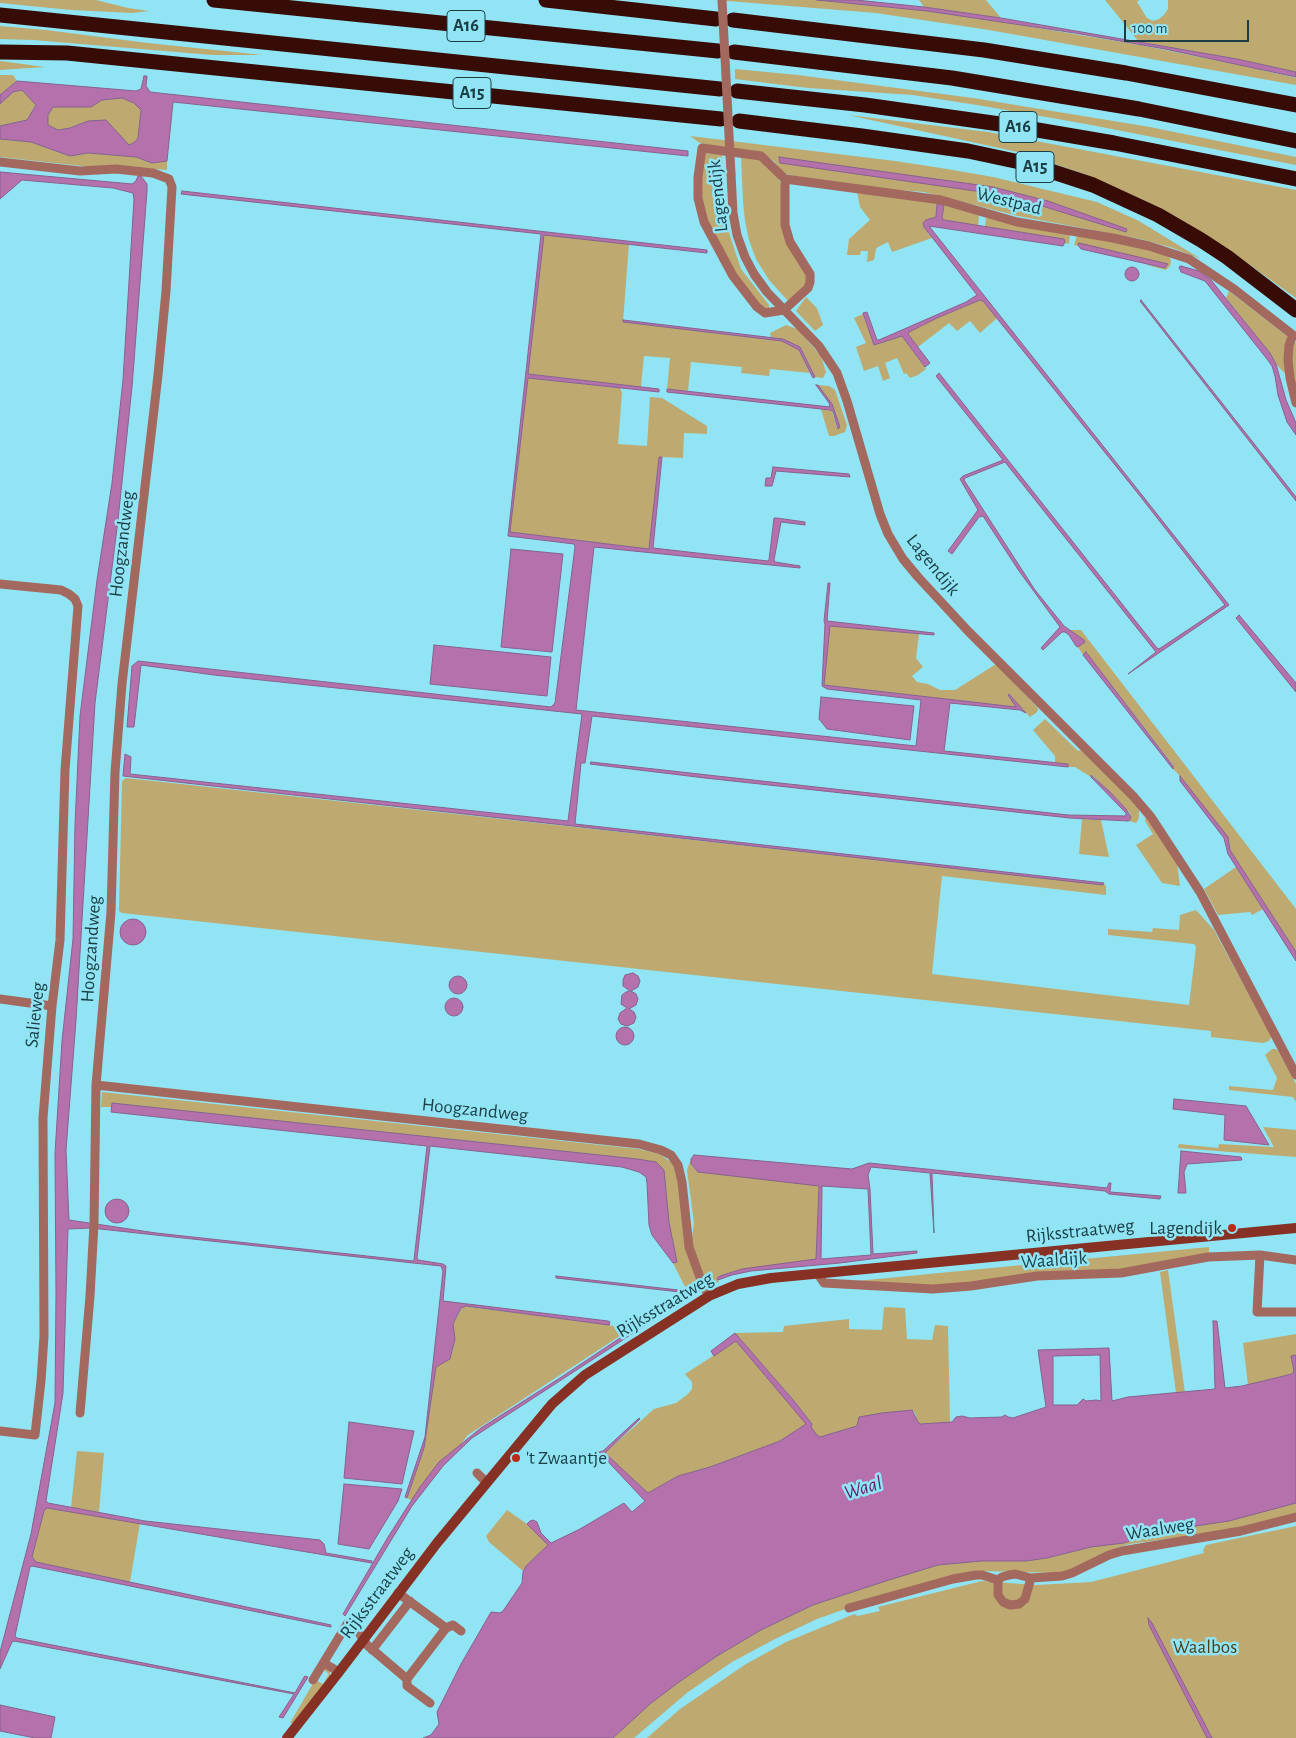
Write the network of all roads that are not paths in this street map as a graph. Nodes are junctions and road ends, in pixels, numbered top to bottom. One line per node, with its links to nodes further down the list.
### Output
1 (214, 0): 8 (highway, A16)
2 (546, 0): 5 (highway)
3 (722, 0): 21 (street, Lagendijk, bridge)
4 (0, 15): 12 (highway, A16)
5 (716, 19)
6 (733, 20): 14 (highway)
7 (0, 42): 11 (highway)
8 (718, 51)
9 (0, 52): 11 (highway, A15)
10 (734, 52): 17 (highway, A16)
11 (67, 53): 15 (highway, A15)
12 (720, 88)
13 (737, 91): 20 (highway, A16)
14 (1296, 105)
15 (721, 119)
16 (739, 121): 22 (highway, A15)
17 (1296, 141)
18 (0, 162): 28 (street, Hoogzandweg)
19 (785, 179): 21 (street); 21 (street); 23 (street, Westpad)
20 (1296, 179)
21 (784, 310): 27 (street, Lagendijk)
22 (1296, 310)
23 (1296, 403)
24 (0, 584): 26 (street, Salieweg)
25 (0, 999): 26 (street)
26 (52, 1006): 36 (street, Salieweg)
27 (1296, 1075)
28 (96, 1085): 33 (street, Hoogzandweg); 35 (street, Hoogzandweg)
29 (1296, 1228): 32 (street, Rijksstraatweg)
30 (1260, 1256): 31 (street, Waaldijk); 32 (street, Waaldijk); 34 (street)
31 (1296, 1260)
32 (818, 1274): 33 (street, Rijksstraatweg)
33 (709, 1296): 38 (street, Rijksstraatweg)
34 (1296, 1312)
35 (80, 1413)
36 (0, 1431)
37 (477, 1473): 38 (street)
38 (486, 1482): 42 (street, Rijksstraatweg)
39 (1296, 1517): 40 (street, Waalweg)
40 (1031, 1578): 41 (street, Waalweg); 41 (street)
41 (998, 1580): 44 (street, Waalweg)
42 (398, 1593): 43 (street); 47 (street, Rijksstraatweg)
43 (410, 1601): 45 (street); 48 (street)
44 (849, 1608)
45 (446, 1628): 46 (street); 51 (street)
46 (461, 1631)
47 (363, 1640): 48 (street); 49 (street, Rijksstraatweg); 50 (street, Rijksstraatweg)
48 (372, 1650): 51 (street)
49 (324, 1662): 50 (street); 52 (street, Rijksstraatweg)
50 (339, 1672): 54 (street, Rijksstraatweg)
51 (407, 1679): 53 (street)
52 (313, 1680)
53 (430, 1703)
54 (288, 1731)

